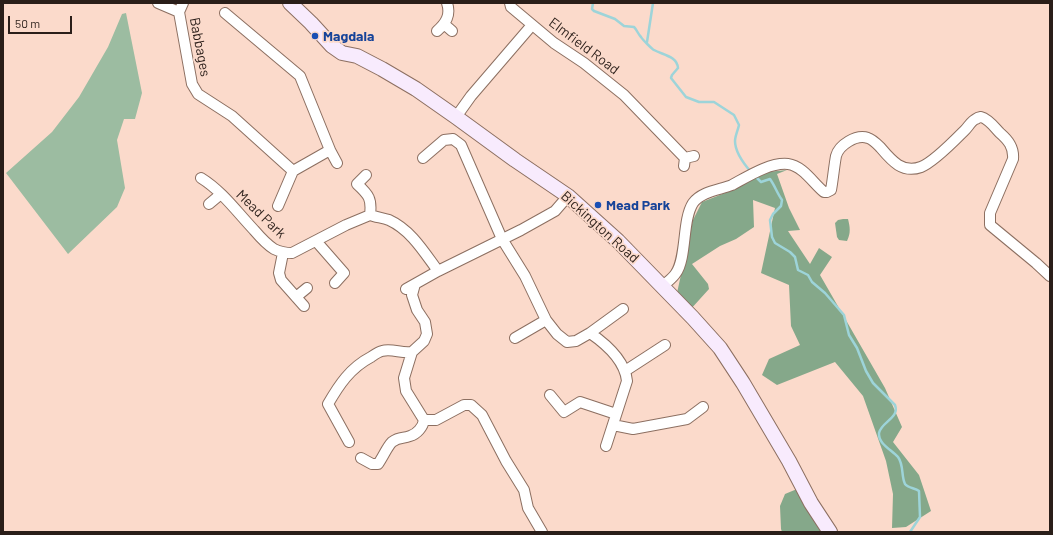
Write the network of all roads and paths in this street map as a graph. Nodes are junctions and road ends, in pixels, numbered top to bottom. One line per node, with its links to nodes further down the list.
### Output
1 (158, 3): 5 (street, Babbages)
2 (290, 3): 9 (main road, Bickington Road)
3 (447, 3): 8 (street)
4 (510, 3): 7 (street)
5 (181, 7): 14 (street, Babbages)
6 (226, 13): 10 (street)
7 (532, 25): 9 (street, Elmfield Road); 12 (street, Elmfield Road)
8 (444, 29)
9 (456, 117): 18 (main road, Bickington Road)
10 (330, 150): 13 (street); 14 (street)
11 (423, 158): 22 (street)
12 (688, 160)
13 (337, 163)
14 (293, 171): 20 (street)
15 (366, 174): 21 (street)
16 (201, 178): 17 (street, Mead Park)
17 (221, 194): 19 (street, Mead Park); 24 (street, Mead Park)
18 (568, 196): 22 (street); 28 (main road, Bickington Road)
19 (209, 204)
20 (278, 206)
21 (370, 216): 23 (street, Mead Park); 25 (street)
22 (502, 239): 25 (street); 33 (street)
23 (316, 241): 24 (street, Mead Park); 27 (street)
24 (283, 253): 30 (street, Mead Park)
25 (438, 271): 37 (street)
26 (1050, 276): 28 (street)
27 (335, 283)
28 (663, 286): 48 (main road, Bickington Road)
29 (307, 288): 30 (street)
30 (296, 297): 31 (street, Mead Park)
31 (304, 306)
32 (623, 309): 34 (street)
33 (546, 320): 34 (street); 35 (street)
34 (590, 333): 38 (street)
35 (515, 338)
36 (665, 345): 38 (street)
37 (412, 352): 42 (street); 44 (street)
38 (625, 371): 41 (street)
39 (550, 394): 41 (street)
40 (703, 407): 43 (street)
41 (616, 414): 43 (street)
42 (424, 420): 46 (street); 47 (street)
43 (613, 425): 45 (street)
44 (349, 442)
45 (606, 446)
46 (361, 458)
47 (542, 532)
48 (830, 532)

